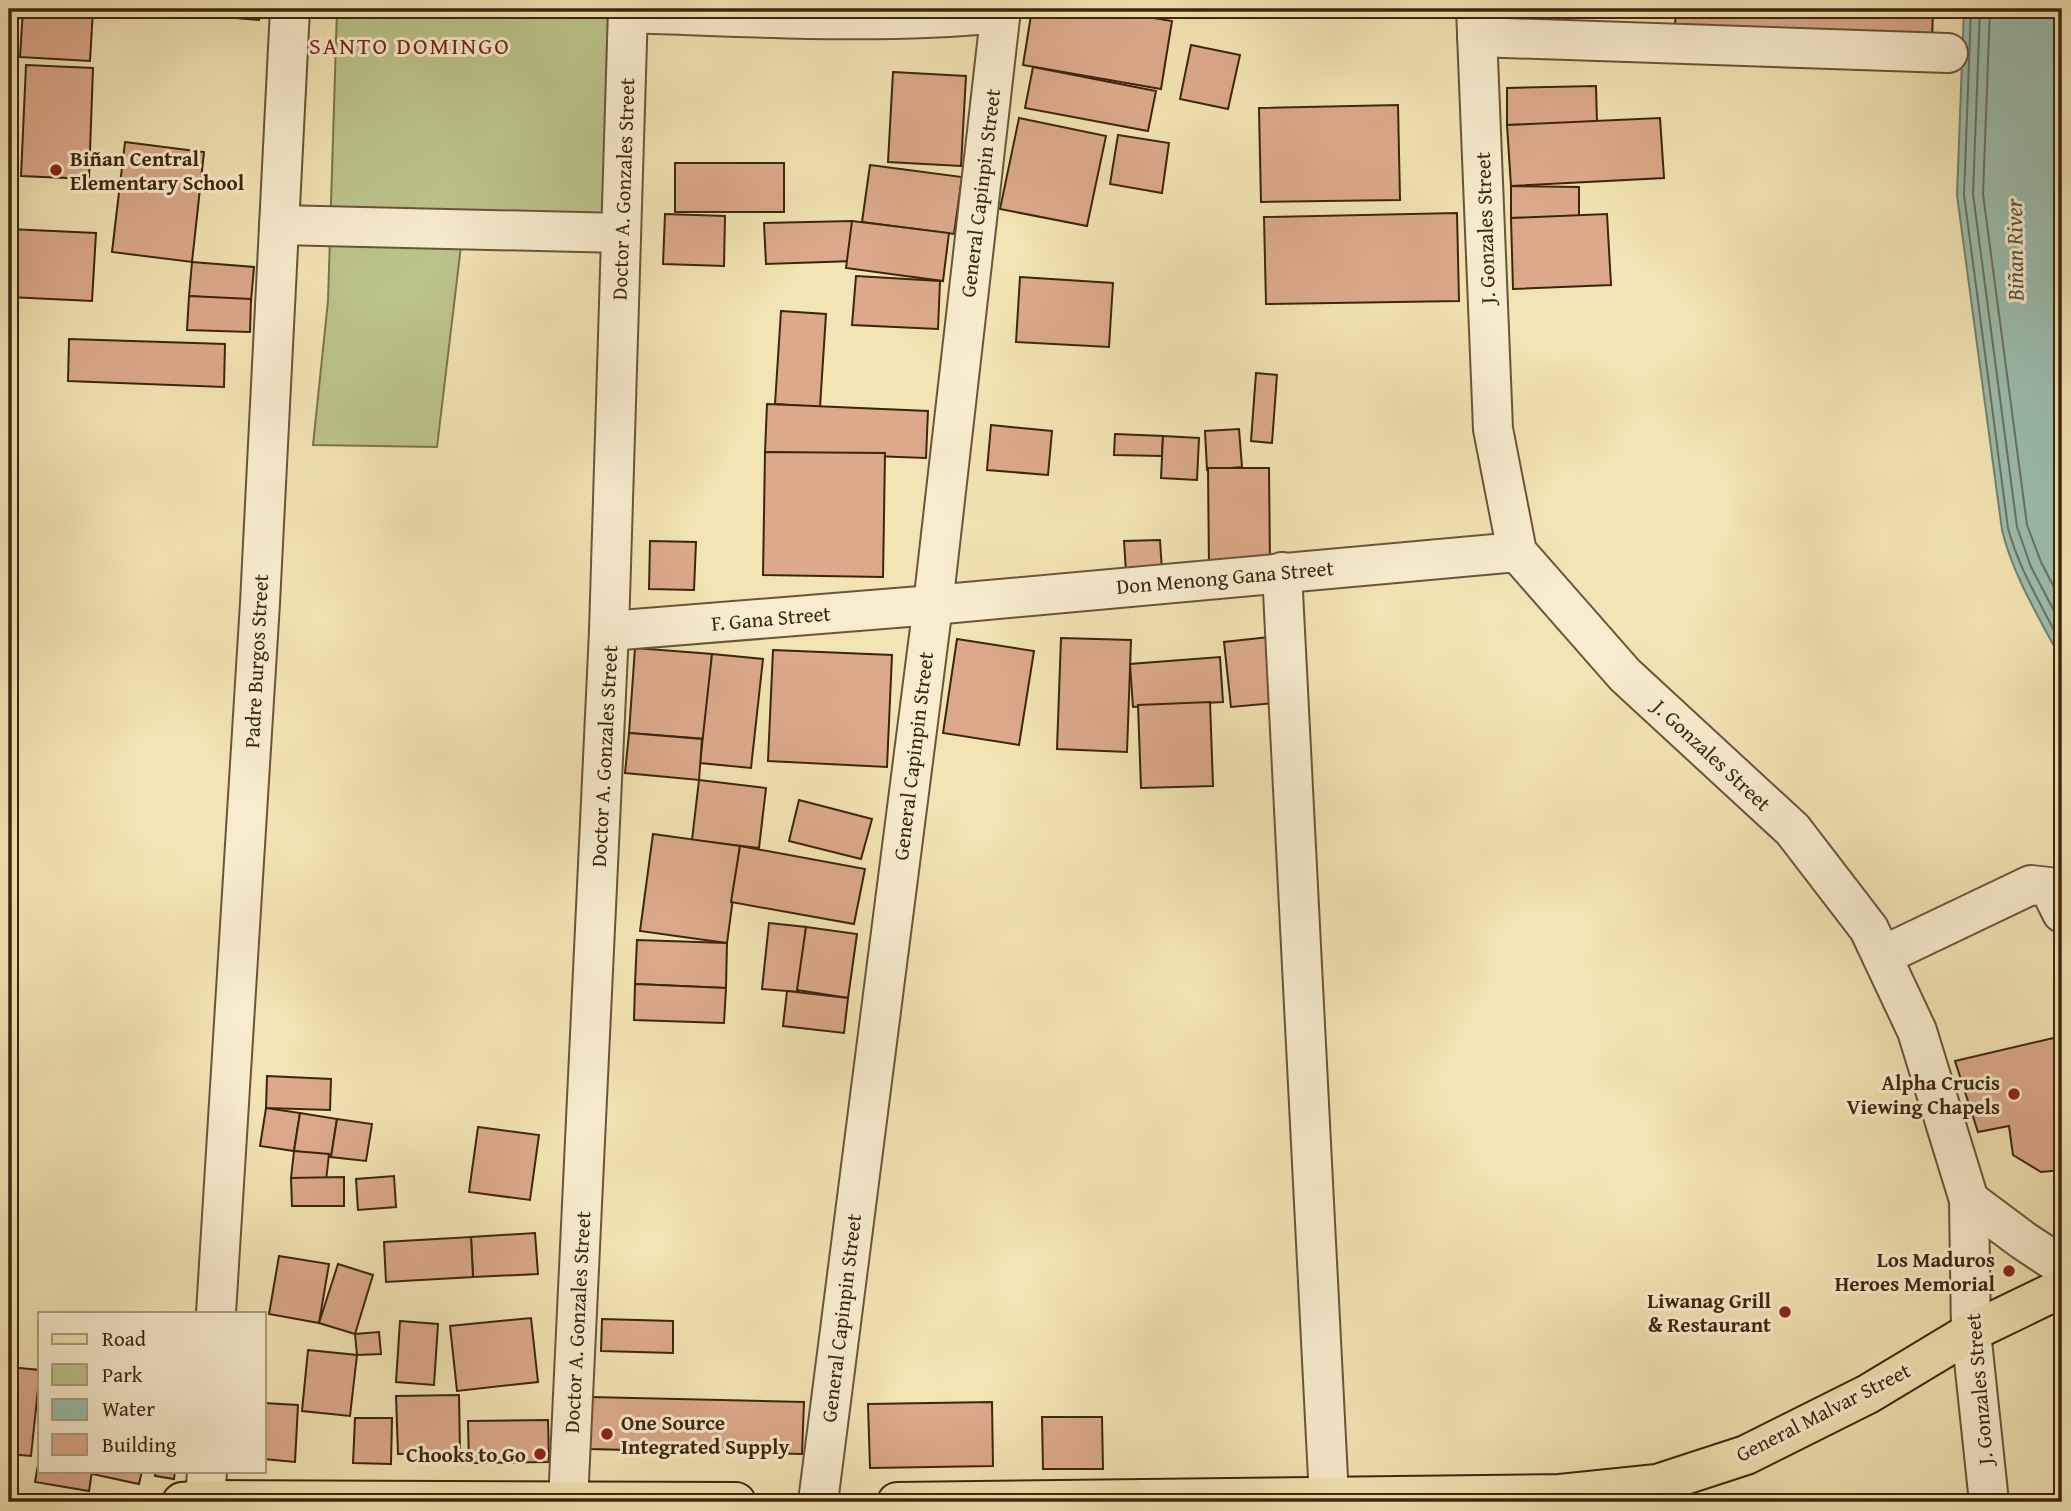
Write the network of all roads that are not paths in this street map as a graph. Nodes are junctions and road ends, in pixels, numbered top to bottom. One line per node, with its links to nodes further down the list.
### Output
1 (290, 9): 6 (street, Padre Burgos Street)
2 (628, 11): 3 (street); 7 (street, Doctor A. Gonzales Street)
3 (1001, 11): 10 (street, General Capinpin Street)
4 (1477, 23): 5 (street); 8 (street, J. Gonzales Street)
5 (1948, 53)
6 (279, 225): 7 (street); 17 (street, Padre Burgos Street)
7 (621, 233): 11 (street, Doctor A. Gonzales Street)
8 (1517, 552): 9 (street, Don Menong Gana Street); 13 (street, J. Gonzales Street)
9 (1282, 572): 10 (street, Don Menong Gana Street); 20 (street)
10 (933, 604): 11 (street, F. Gana Street); 24 (street, General Capinpin Street)
11 (610, 631): 22 (street, Doctor A. Gonzales Street)
12 (2062, 913): 13 (street)
13 (1882, 956): 14 (street, J. Gonzales Street)
14 (1969, 1200): 15 (street); 18 (street, J. Gonzales Street)
15 (2062, 1266)
16 (2062, 1288): 18 (main road, General Malvar Street)
17 (216, 1312)
18 (1971, 1332): 21 (main road, General Malvar Street); 26 (street, J. Gonzales Street)
19 (200, 1494): 22 (main road)
20 (1329, 1498): 21 (main road, General Malvar Street); 25 (main road, General Malvar Street)
21 (1410, 1499)
22 (568, 1501): 23 (main road)
23 (736, 1502)
24 (818, 1502)
25 (897, 1502)
26 (1989, 1502)

